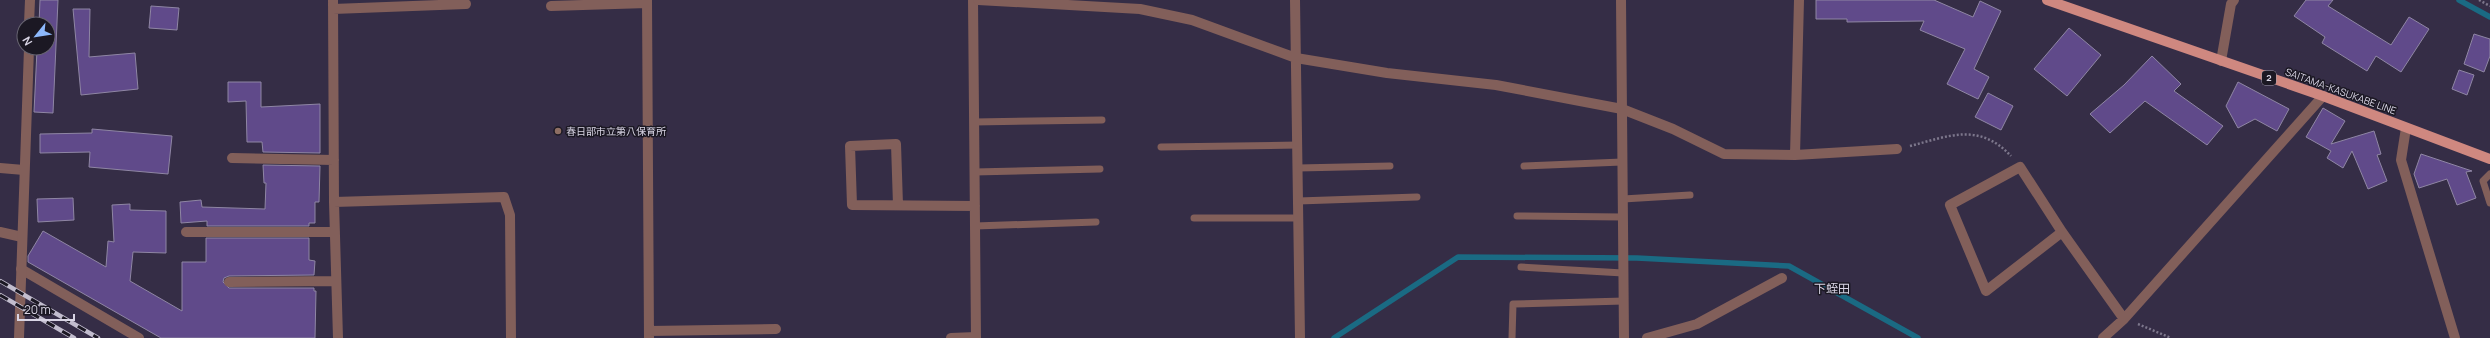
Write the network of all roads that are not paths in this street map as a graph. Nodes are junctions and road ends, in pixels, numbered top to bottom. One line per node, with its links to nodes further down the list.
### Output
1 (30, 0): 14 (street)
2 (973, 0): 21 (street)
3 (978, 0): 9 (street)
4 (1295, 0): 16 (street)
5 (1621, 0): 19 (street)
6 (1799, 0): 26 (street)
7 (2047, 0): 17 (main road, SAITAMA-KASUKABE LINE / 2)
8 (2234, 0): 17 (street)
9 (1036, 1): 16 (street)
10 (647, 2): 13 (street); 67 (street)
11 (333, 4): 12 (street); 29 (street)
12 (466, 4)
13 (550, 6)
14 (29, 16)
15 (28, 56): 36 (street)
16 (1296, 58): 19 (street); 23 (street)
17 (2221, 61): 18 (main road, SAITAMA-KASUKABE LINE / 2)
18 (2323, 96): 22 (main road, SAITAMA-KASUKABE LINE / 2); 65 (street)
19 (1622, 109): 26 (street); 30 (street)
20 (1102, 120): 21 (lane)
21 (974, 122): 37 (street)
22 (2406, 128): 28 (main road, SAITAMA-KASUKABE LINE / 2); 79 (street)
23 (1298, 145): 24 (lane); 34 (street)
24 (1162, 147)
25 (1897, 149): 26 (street)
26 (1795, 155)
27 (232, 158): 29 (street)
28 (2490, 159)
29 (334, 160): 43 (street)
30 (1622, 162): 32 (lane); 41 (street)
31 (1390, 166): 34 (lane)
32 (1524, 166)
33 (0, 168): 36 (street)
34 (1298, 168): 42 (street)
35 (1100, 169): 37 (lane)
36 (24, 170): 57 (street)
37 (974, 172): 46 (street)
38 (2490, 174): 44 (lane)
39 (1690, 195): 41 (lane)
40 (1417, 197): 42 (lane)
41 (1623, 199): 48 (street)
42 (1298, 201): 50 (street)
43 (334, 202): 55 (street); 71 (street)
44 (2490, 203)
45 (898, 205): 45 (street); 46 (street)
46 (975, 206): 52 (street)
47 (1517, 216): 48 (lane)
48 (1623, 217): 60 (street)
49 (1194, 218): 50 (lane)
50 (1298, 218): 74 (street)
51 (1096, 222): 52 (lane)
52 (975, 226): 73 (street)
53 (0, 232): 57 (street)
54 (186, 232): 55 (street)
55 (335, 232): 62 (street)
56 (2062, 232): 56 (street); 65 (street)
57 (22, 237): 59 (street)
58 (1521, 267): 60 (lane)
59 (21, 269): 68 (street); 69 (street)
60 (1623, 273): 64 (street)
61 (1782, 278): 77 (street)
62 (336, 281): 63 (street); 70 (street)
63 (229, 282)
64 (1624, 301): 75 (lane); 76 (street)
65 (2124, 319): 78 (street)
66 (776, 330): 67 (street)
67 (649, 334)
68 (19, 338)
69 (139, 338)
70 (338, 338)
71 (511, 338)
72 (951, 338): 73 (street)
73 (976, 338)
74 (1300, 338)
75 (1512, 338)
76 (1624, 338)
77 (1647, 338)
78 (2103, 338)
79 (2455, 338)

